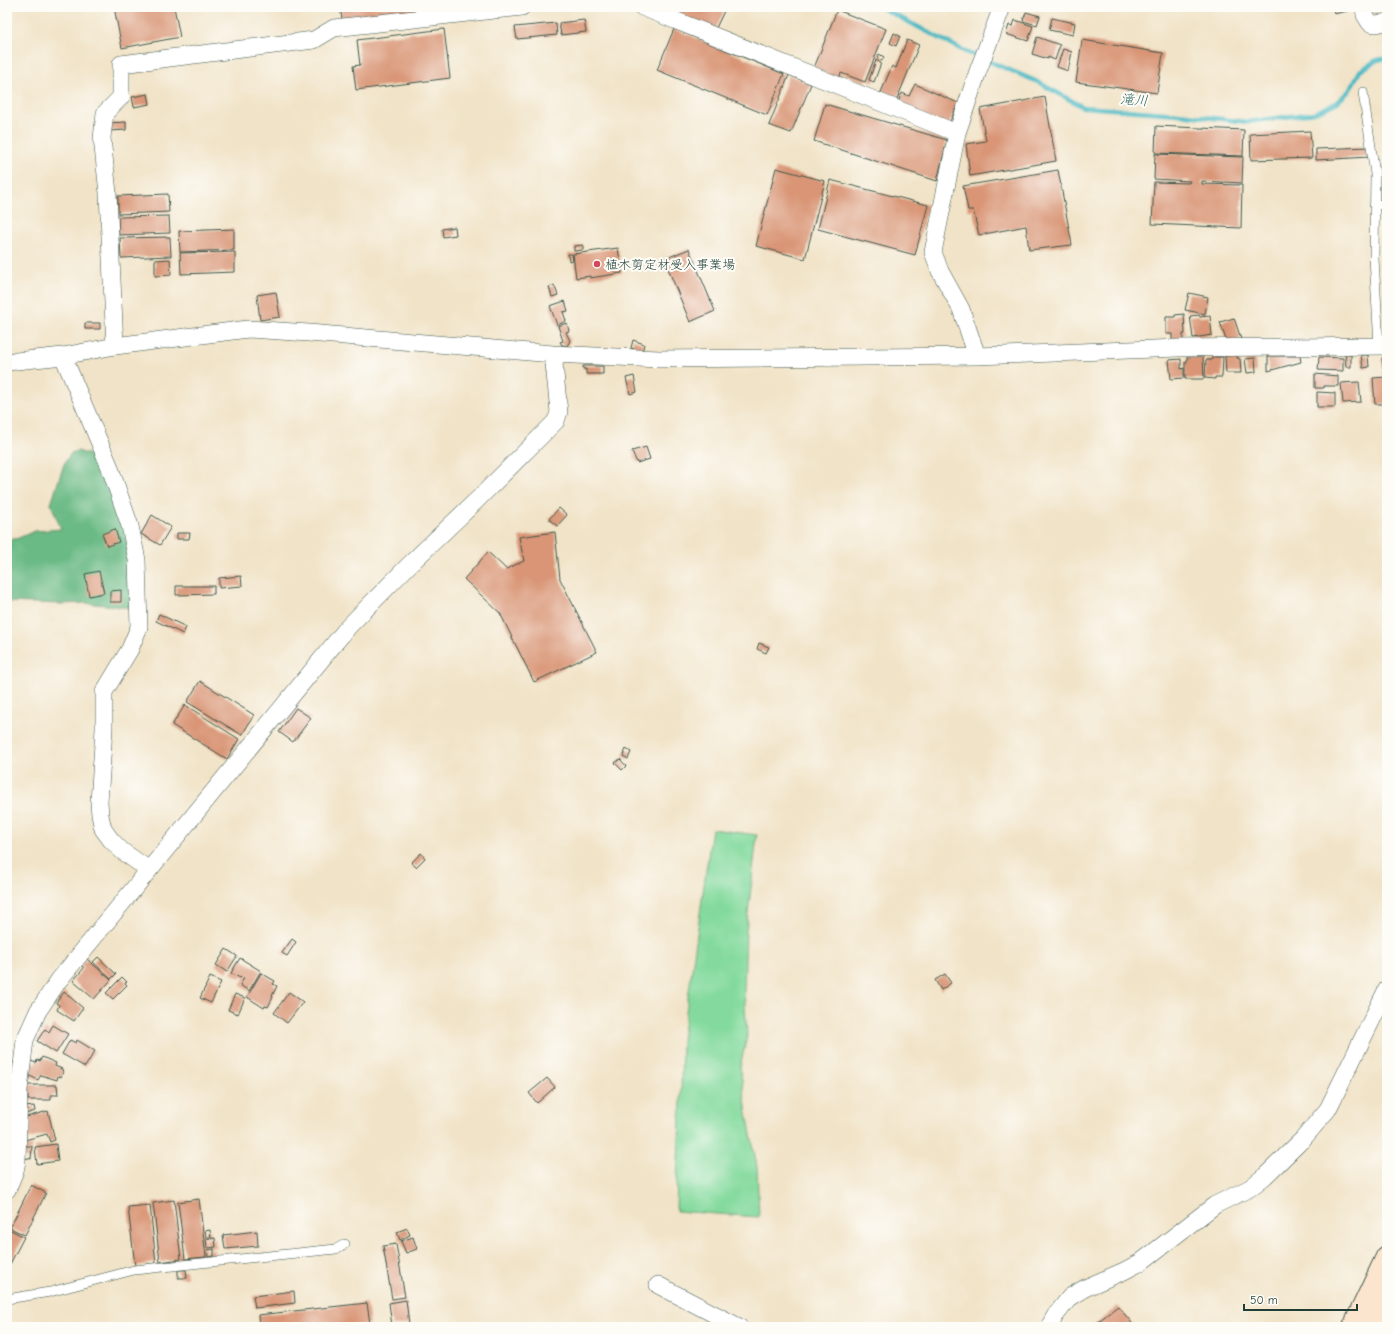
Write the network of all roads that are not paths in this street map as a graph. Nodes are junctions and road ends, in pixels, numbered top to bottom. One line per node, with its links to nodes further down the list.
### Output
1 (522, 7): 10 (street)
2 (642, 7): 7 (street)
3 (1002, 7): 7 (street)
4 (1364, 7): 5 (street)
5 (1387, 22)
6 (1363, 92): 9 (lane)
7 (957, 133): 14 (street)
8 (1387, 204): 9 (lane)
9 (1374, 205): 11 (lane)
10 (115, 346): 12 (street); 13 (street)
11 (1383, 346): 14 (street)
12 (553, 354): 14 (street); 16 (street)
13 (63, 356): 15 (street); 16 (street)
14 (977, 356)
15 (7, 362)
16 (149, 870): 18 (street)
17 (1387, 989): 25 (street)
18 (7, 1190)
19 (345, 1244): 23 (lane)
20 (1387, 1256): 26 (main road)
21 (658, 1285): 24 (street)
22 (1387, 1295): 27 (main road)
23 (7, 1299)
24 (739, 1327)
25 (1049, 1327)
26 (1354, 1327)
27 (1372, 1327)

